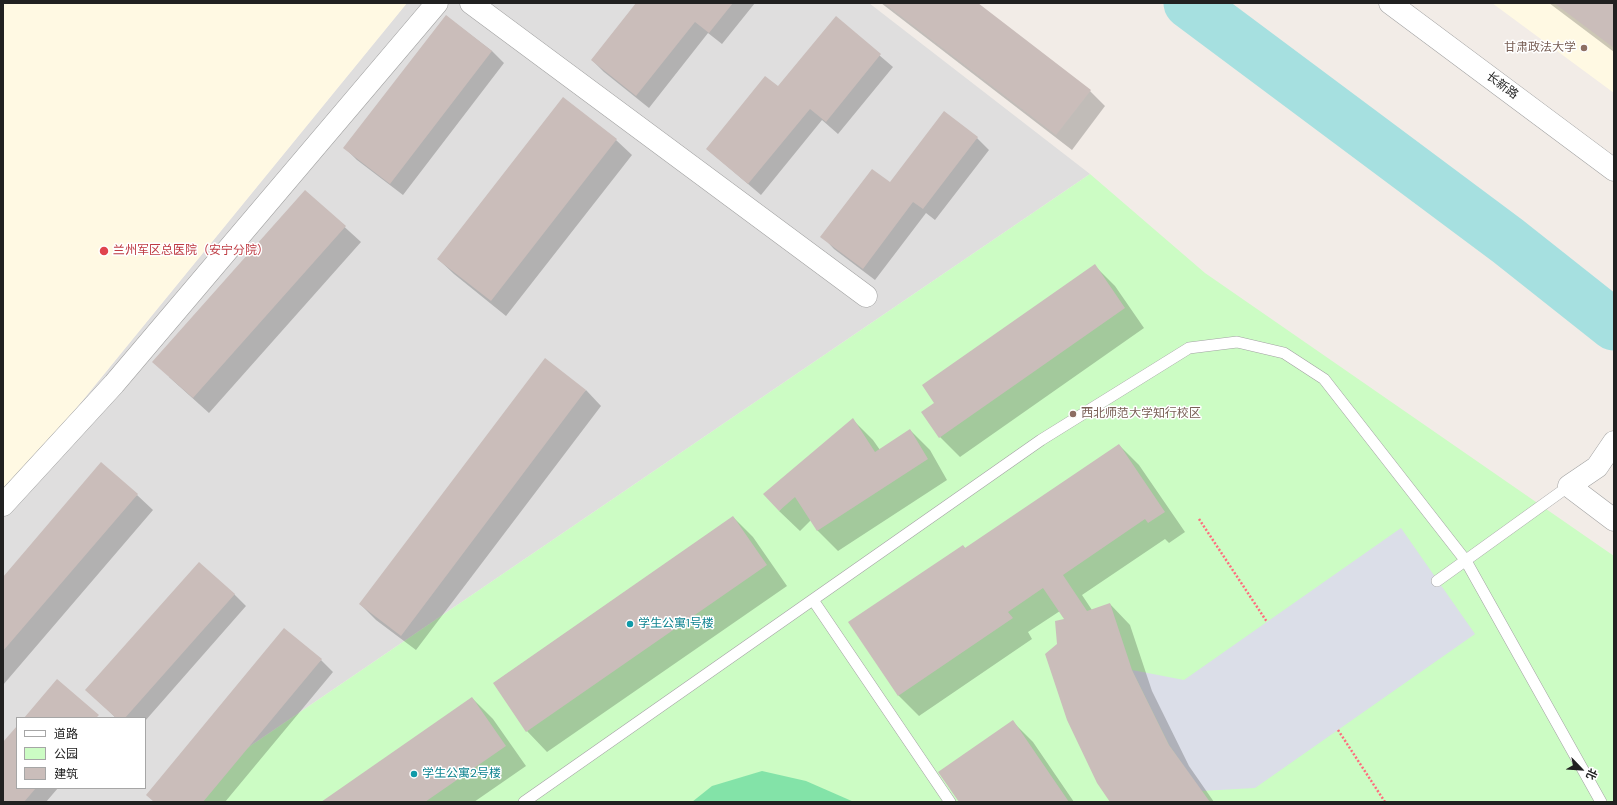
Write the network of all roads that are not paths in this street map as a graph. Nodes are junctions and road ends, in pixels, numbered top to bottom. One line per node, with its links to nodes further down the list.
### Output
1 (438, 3): 8 (street)
2 (471, 3): 5 (street)
3 (1390, 3): 4 (street, 长新路)
4 (1614, 170)
5 (866, 296)
6 (1614, 442): 7 (street)
7 (1569, 486): 9 (street); 10 (lane)
8 (3, 505)
9 (1614, 520)
10 (1466, 561): 11 (lane); 12 (lane); 15 (lane)
11 (1438, 581)
12 (813, 600): 13 (lane); 14 (lane)
13 (524, 802)
14 (950, 802)
15 (1601, 802)

